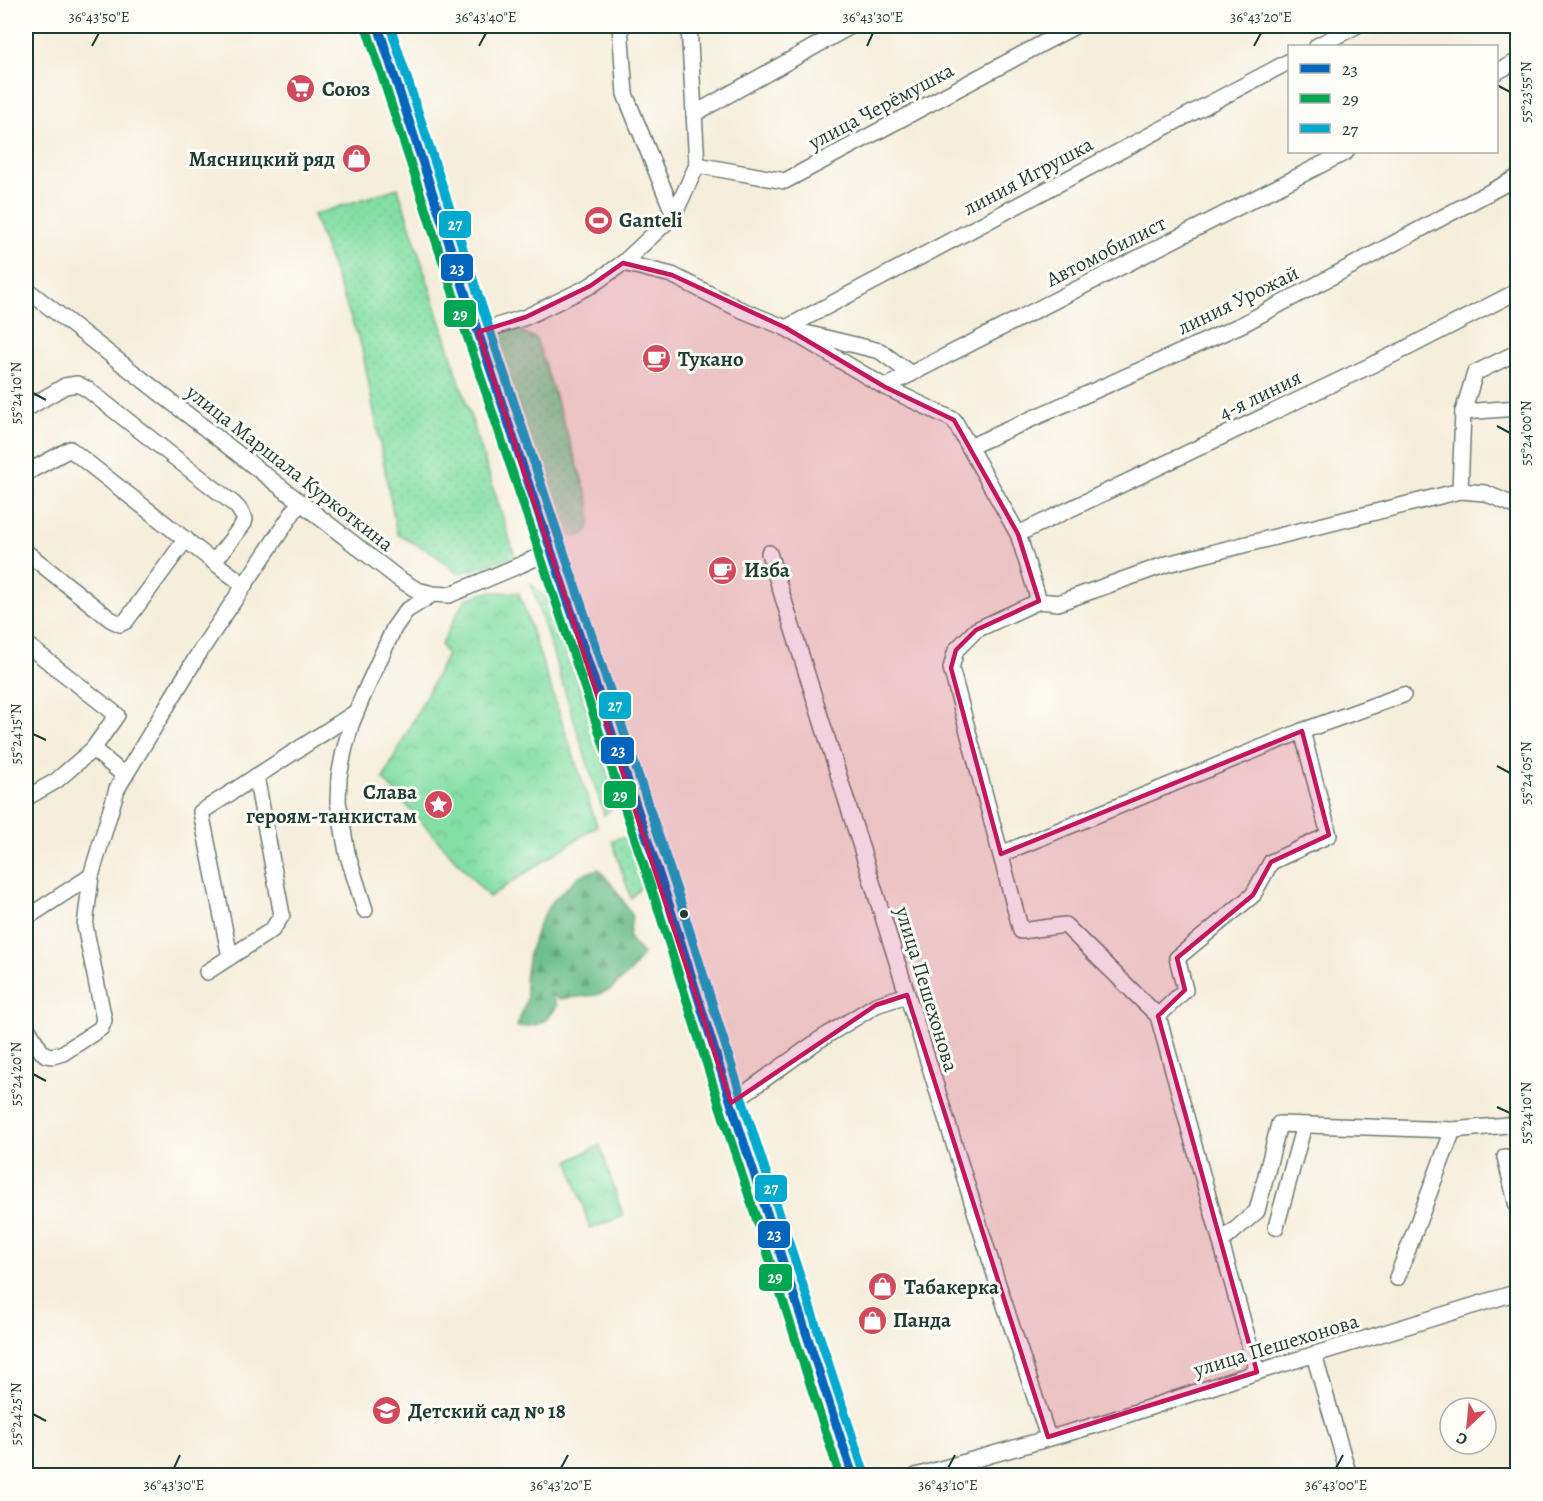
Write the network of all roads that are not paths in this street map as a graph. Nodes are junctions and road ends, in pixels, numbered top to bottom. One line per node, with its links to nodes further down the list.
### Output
1 (378, 26): 20 (main road)
2 (620, 26): 15 (street)
3 (689, 26): 11 (street)
4 (852, 26): 11 (street)
5 (1075, 26): 13 (street, улица Черёмушка)
6 (1356, 26): 7 (street)
7 (1319, 45)
8 (1518, 61): 10 (street)
9 (1288, 62): 19 (street, линия Игрушка)
10 (1498, 71)
11 (694, 114): 13 (street)
12 (1344, 153): 22 (street, Автомобилист)
13 (697, 165): 15 (street)
14 (1518, 177): 27 (street, линия Урожай)
15 (675, 215): 16 (street)
16 (623, 263): 19 (street); 20 (street)
17 (26, 289): 30 (street, улица Маршала Куркоткина)
18 (1518, 291): 32 (street, 4-я линия)
19 (786, 328): 22 (street); 23 (street)
20 (478, 332): 34 (main road)
21 (1518, 352): 26 (street)
22 (911, 374): 23 (street, Автомобилист)
23 (885, 387): 27 (street)
24 (1518, 408): 26 (street)
25 (26, 409): 37 (street)
26 (1463, 412): 29 (street)
27 (969, 447): 32 (street)
28 (26, 473): 33 (street)
29 (1460, 491): 31 (street); 40 (street)
30 (300, 502): 38 (street); 39 (street, улица Маршала Куркоткина)
31 (1518, 507)
32 (1018, 534): 40 (street)
33 (186, 539): 35 (street); 37 (street)
34 (551, 551): 39 (street); 58 (main road)
35 (26, 552)
36 (769, 553): 55 (street, улица Пешехонова)
37 (214, 562): 38 (street)
38 (244, 585): 46 (street)
39 (433, 594): 43 (street)
40 (1039, 601): 49 (street)
41 (26, 644): 45 (street)
42 (1403, 695): 44 (street)
43 (356, 712): 47 (street); 51 (street)
44 (1302, 731): 49 (street); 56 (street)
45 (93, 748): 46 (street); 48 (street)
46 (125, 776): 50 (street)
47 (256, 776): 53 (street); 53 (street)
48 (26, 798)
49 (1000, 854): 56 (street)
50 (91, 876): 52 (street); 57 (street)
51 (365, 910)
52 (26, 918)
53 (230, 957): 54 (street)
54 (207, 972)
55 (907, 995): 58 (street); 70 (street, улица Пешехонова)
56 (1158, 1016): 65 (street)
57 (26, 1026)
58 (731, 1103): 71 (main road)
59 (1518, 1124): 61 (street)
60 (1304, 1125): 61 (street); 64 (street); 65 (street)
61 (1453, 1130): 66 (street)
62 (1504, 1157): 63 (street)
63 (1518, 1210)
64 (1276, 1227)
65 (1221, 1242): 69 (street)
66 (1397, 1278)
67 (1518, 1292): 68 (street, улица Пешехонова)
68 (1314, 1355): 69 (street, улица Пешехонова); 73 (street)
69 (1257, 1372): 70 (street, улица Пешехонова)
70 (1047, 1437): 72 (street, улица Пешехонова)
71 (849, 1474)
72 (916, 1476)
73 (1349, 1476)

